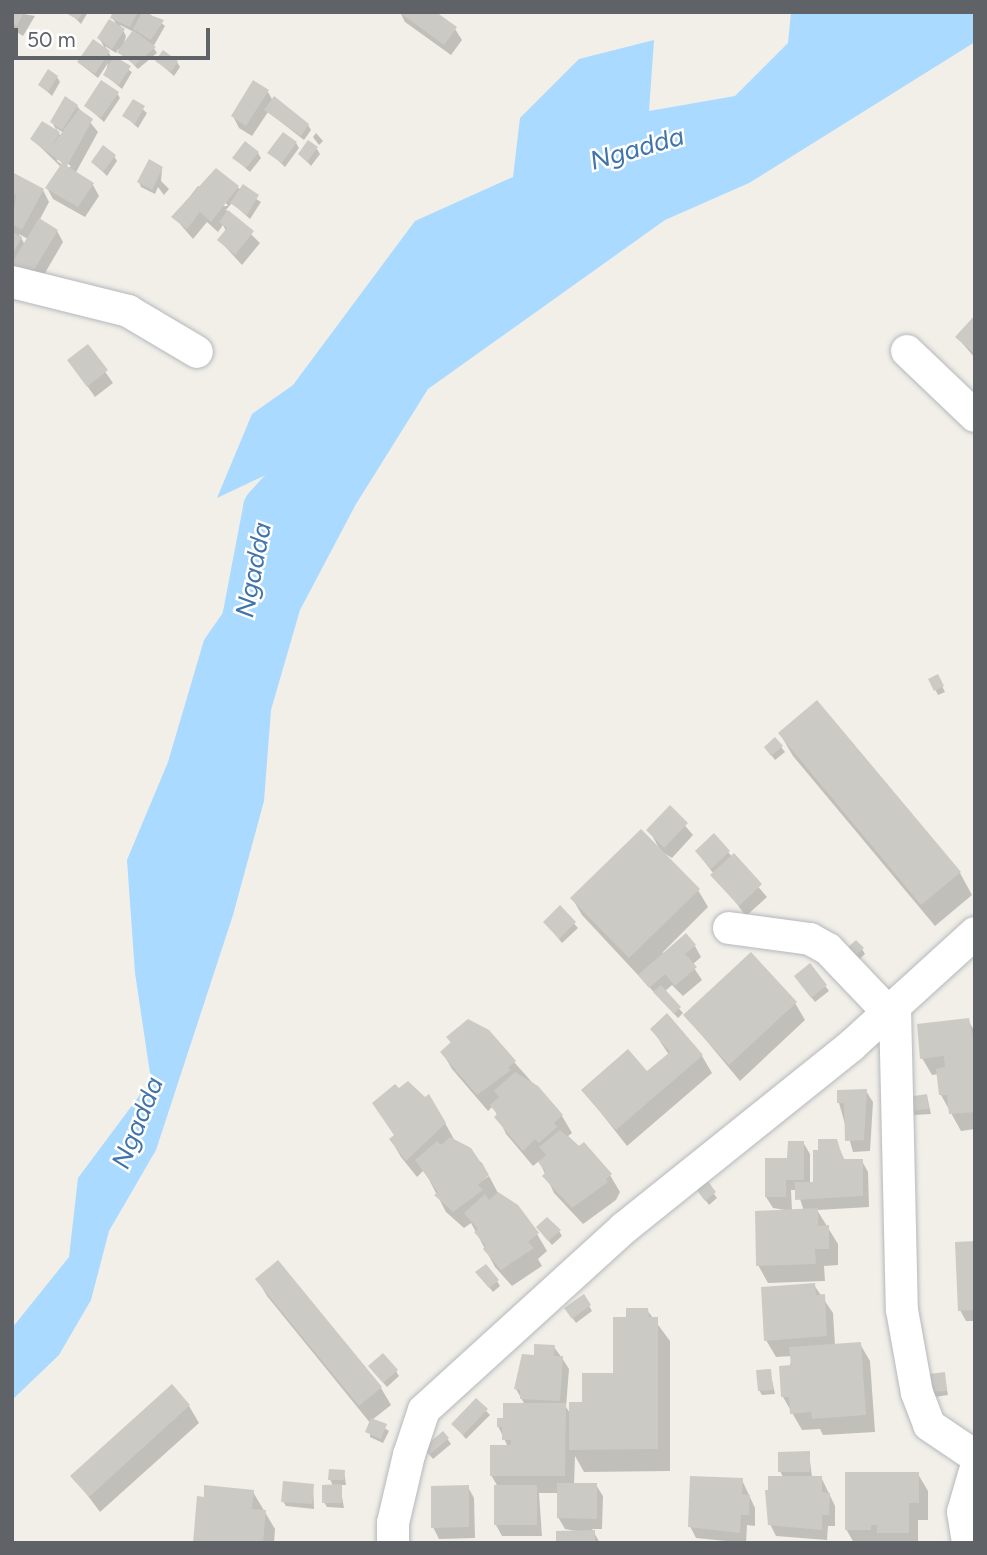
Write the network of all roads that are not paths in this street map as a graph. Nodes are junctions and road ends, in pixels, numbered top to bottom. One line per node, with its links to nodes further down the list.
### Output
1 (12, 282): 3 (street)
2 (907, 351): 4 (street)
3 (197, 352)
4 (975, 416)
5 (729, 928): 7 (street)
6 (975, 933): 7 (street)
7 (892, 1011): 8 (street); 10 (street)
8 (975, 1455)
9 (975, 1471): 11 (street)
10 (393, 1543)
11 (968, 1543)

